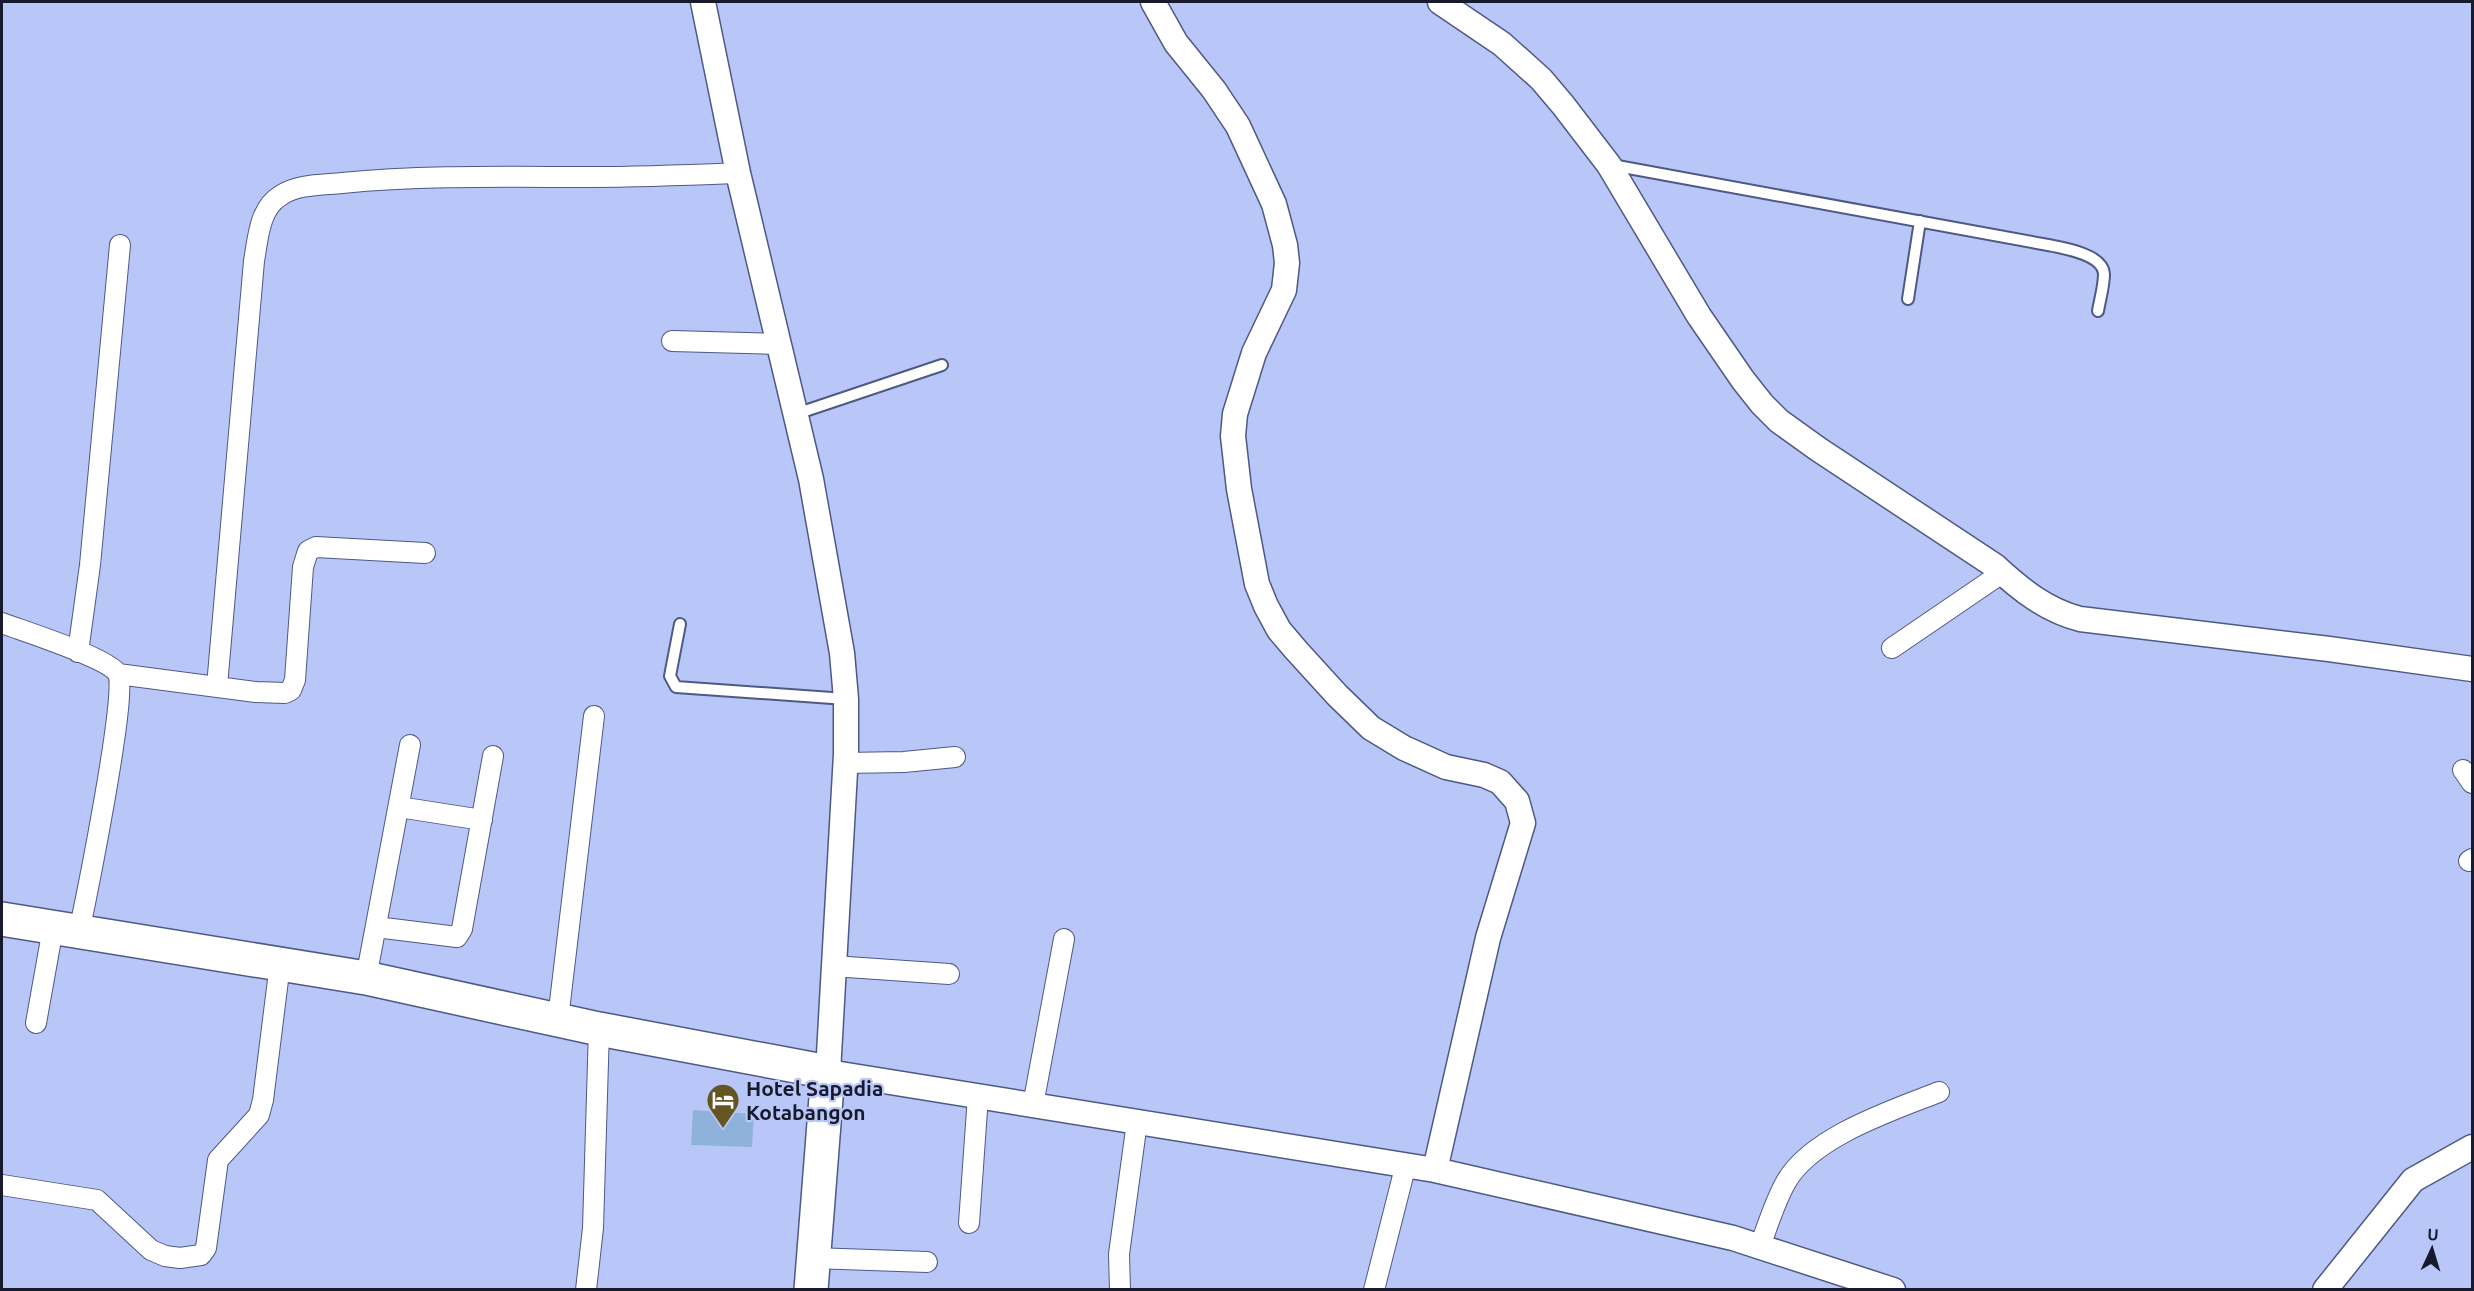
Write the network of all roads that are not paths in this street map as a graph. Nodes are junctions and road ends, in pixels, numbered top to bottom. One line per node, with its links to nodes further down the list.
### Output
1 (703, 2): 5 (street)
2 (1153, 2): 49 (street)
3 (1440, 2): 4 (street)
4 (1609, 165): 6 (lane); 15 (street)
5 (738, 173): 11 (street); 22 (street)
6 (1920, 221): 8 (lane); 9 (lane)
7 (120, 245): 19 (street)
8 (1908, 299)
9 (2098, 311)
10 (672, 341): 11 (street)
11 (778, 344): 13 (street)
12 (942, 365): 13 (lane)
13 (795, 414): 23 (street)
14 (425, 553): 22 (street)
15 (2002, 573): 18 (street); 20 (street)
16 (2, 623): 19 (street)
17 (680, 624): 23 (lane)
18 (1892, 648)
19 (78, 652): 21 (street)
20 (2472, 669)
21 (118, 674): 22 (street); 33 (street)
22 (217, 686)
23 (846, 699): 28 (street)
24 (594, 716): 39 (street)
25 (410, 745): 29 (street)
26 (493, 756): 30 (street)
27 (955, 757): 28 (street)
28 (845, 763): 36 (street)
29 (399, 807): 30 (street); 32 (street)
30 (482, 820): 32 (street)
31 (2, 919): 33 (highway)
32 (376, 927): 38 (street)
33 (66, 930): 35 (highway); 40 (street)
34 (1064, 939): 45 (street)
35 (280, 964): 38 (highway); 50 (street)
36 (833, 966): 37 (street); 42 (street)
37 (949, 974)
38 (366, 978): 39 (highway)
39 (558, 1019): 41 (highway)
40 (36, 1023)
41 (599, 1029): 42 (highway); 55 (street)
42 (828, 1072): 44 (street); 53 (highway)
43 (1939, 1092): 52 (street)
44 (978, 1096): 45 (street); 51 (street)
45 (1033, 1105): 46 (street)
46 (1137, 1122): 48 (street); 57 (street)
47 (2472, 1146): 60 (street)
48 (1406, 1164): 49 (street); 58 (street)
49 (1435, 1170): 52 (street)
50 (2, 1185)
51 (969, 1223)
52 (1760, 1246): 59 (street)
53 (813, 1258): 54 (street); 56 (highway)
54 (927, 1262)
55 (586, 1290)
56 (811, 1290)
57 (1120, 1290)
58 (1374, 1290)
59 (1893, 1290)
60 (2325, 1290)

